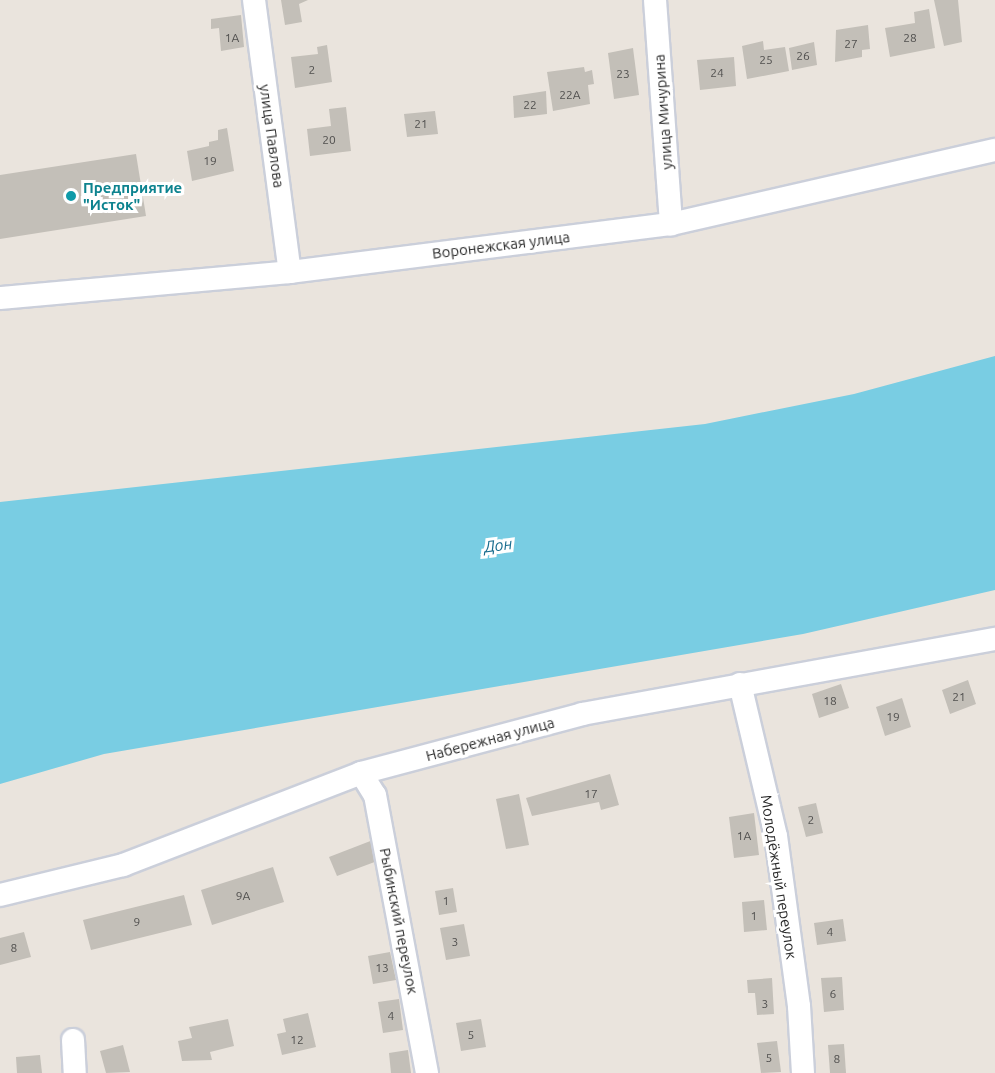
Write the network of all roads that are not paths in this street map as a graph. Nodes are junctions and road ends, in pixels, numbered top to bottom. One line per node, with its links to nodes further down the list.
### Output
1 (254, 0): 5 (street, улица Павлова)
2 (655, 0): 4 (street, улица Мичурина)
3 (995, 150): 4 (street, Воронежская улица)
4 (671, 224): 5 (street, Воронежская улица)
5 (290, 272): 6 (street, Воронежская улица)
6 (0, 298)
7 (995, 639): 8 (street, Набережная улица)
8 (740, 684): 9 (street, Набережная улица); 14 (street, Молодёжный переулок)
9 (361, 773): 10 (street, Набережная улица); 13 (street, Рыбинский переулок)
10 (0, 895)
11 (73, 1040): 12 (street)
12 (75, 1073)
13 (427, 1073)
14 (803, 1073)

